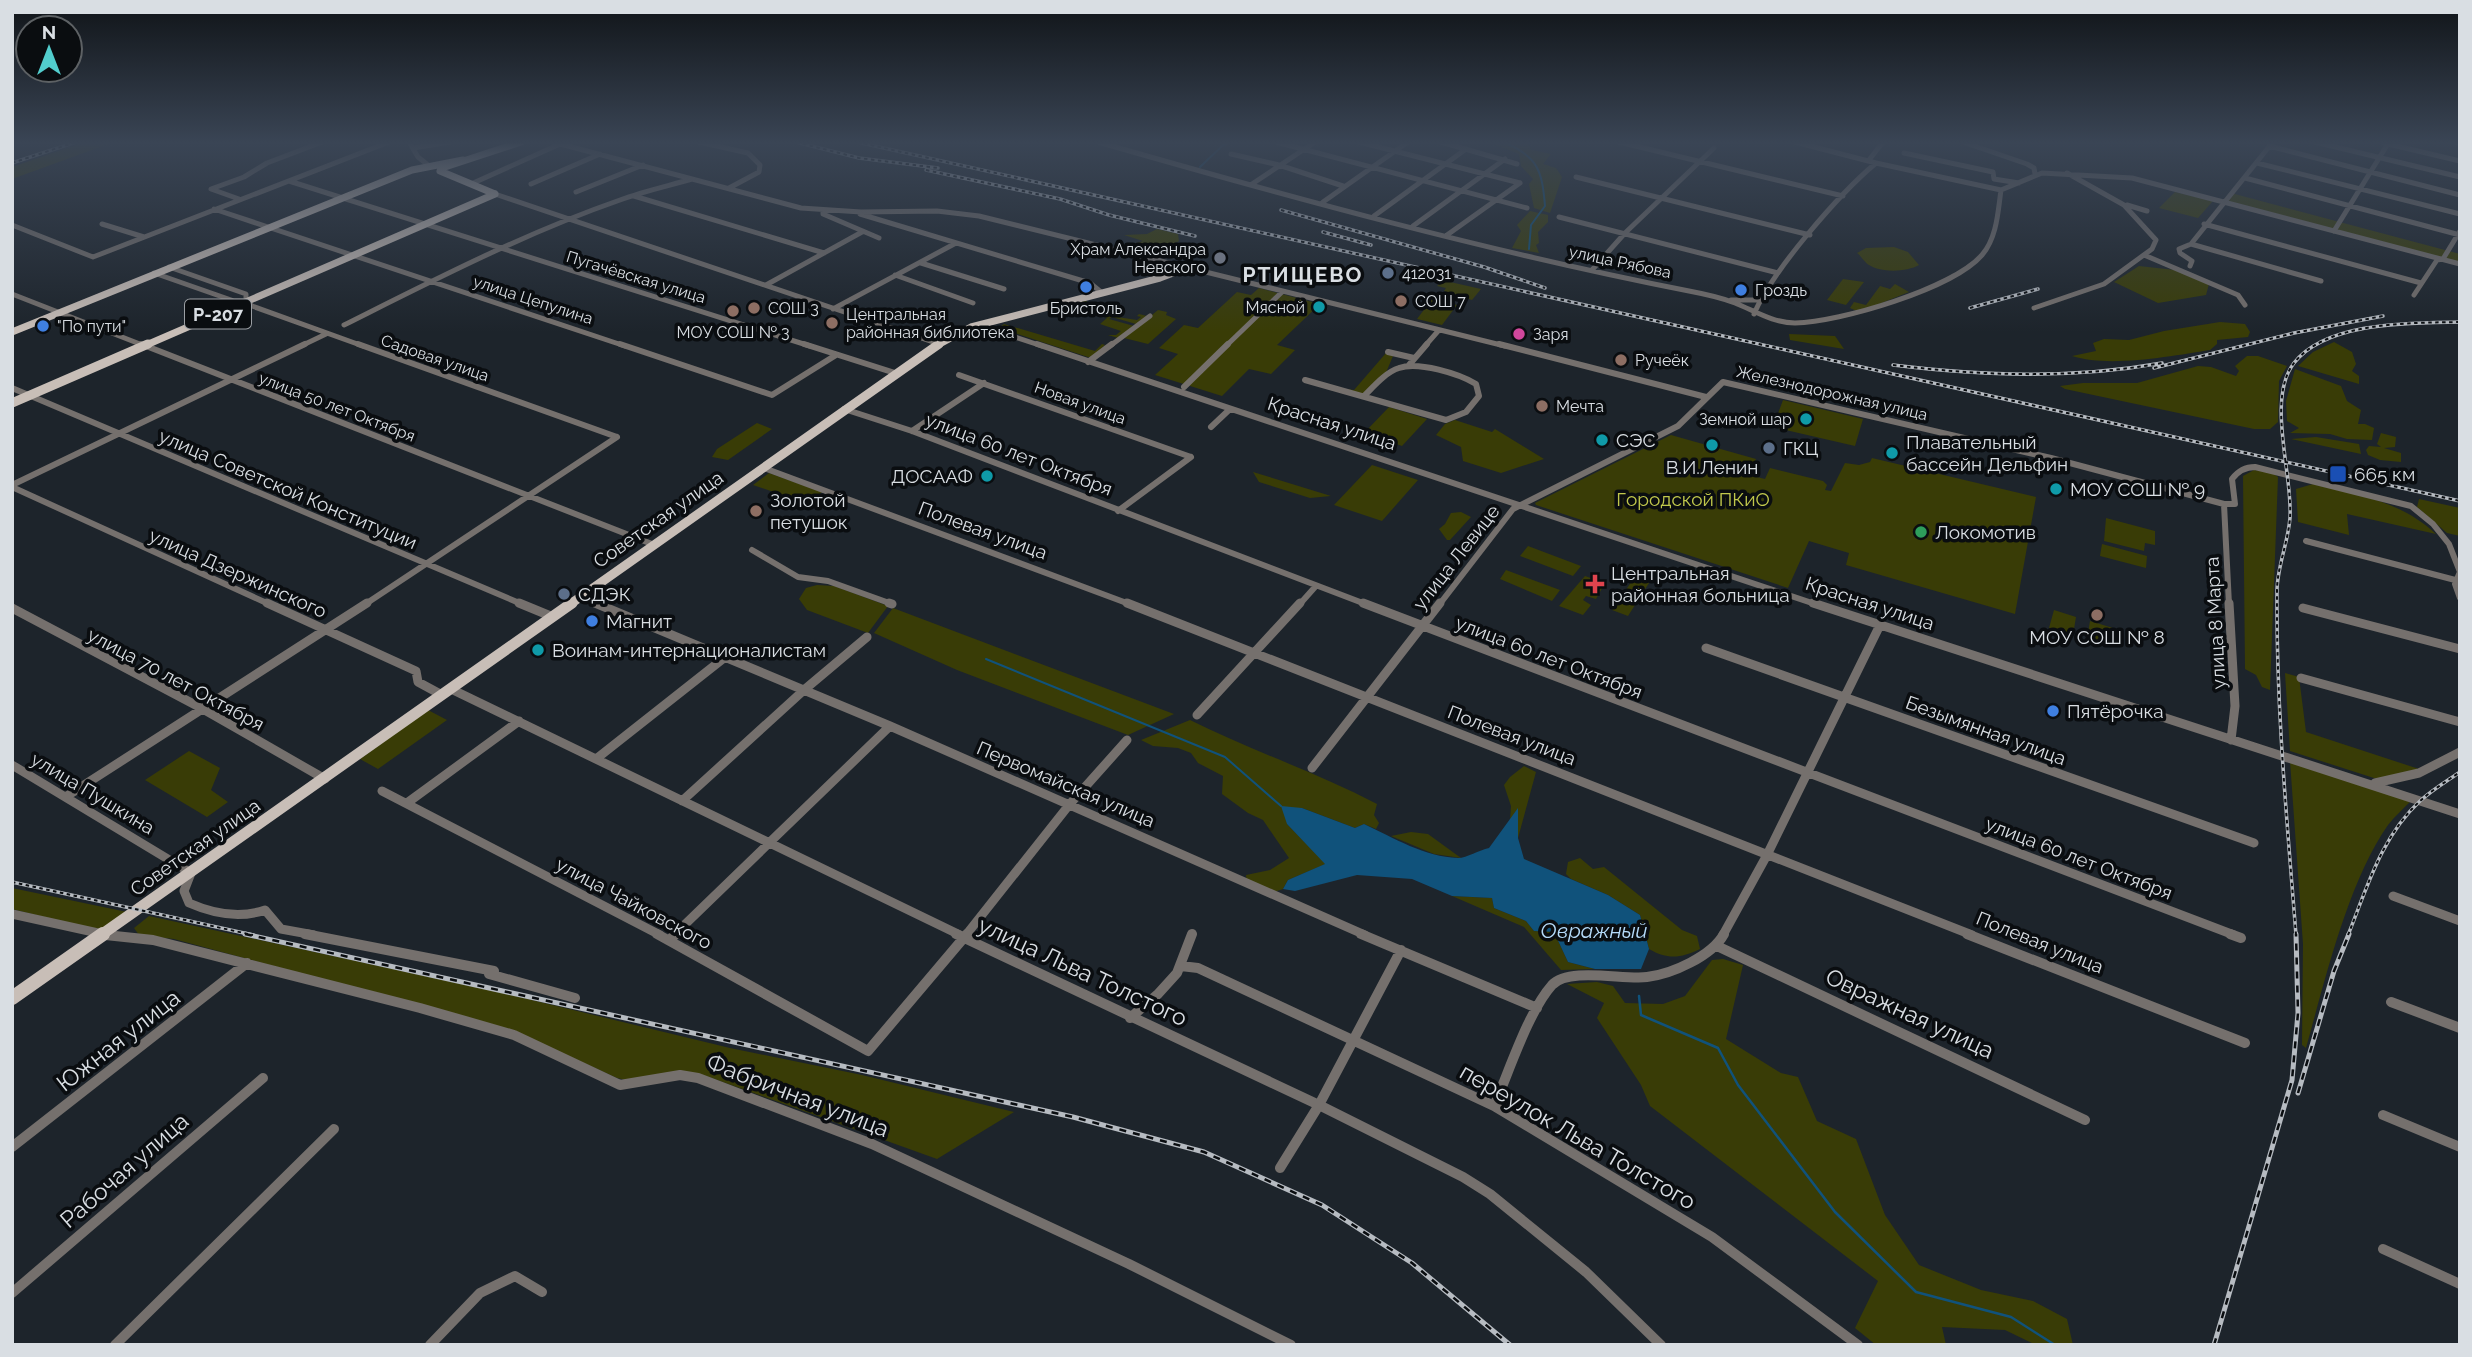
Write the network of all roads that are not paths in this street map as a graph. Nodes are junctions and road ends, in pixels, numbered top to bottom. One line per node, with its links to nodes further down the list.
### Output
1 (223, 205): 25 (street)
2 (323, 205): 37 (main road)
3 (361, 205): 34 (street, Пугачёвская улица)
4 (468, 205): 34 (main road, Р-207)
5 (529, 205): 32 (street)
6 (608, 205): 32 (street)
7 (665, 205): 50 (street)
8 (800, 205): 26 (street)
9 (1334, 205): 30 (street, улица Рябова)
10 (1388, 205): 30 (street)
11 (1441, 205): 38 (street)
12 (1488, 205): 43 (street)
13 (1516, 205): 24 (street)
14 (1655, 205): 41 (street)
15 (1688, 205): 44 (street)
16 (1836, 205): 44 (street)
17 (1999, 205): 80 (street, улица Рябова)
18 (2124, 205): 52 (street)
19 (2125, 205): 27 (street)
20 (2220, 205): 35 (street)
21 (2240, 205): 39 (street)
22 (2426, 205): 29 (street)
23 (2350, 206): 39 (street); 42 (street)
24 (1527, 208)
25 (214, 209): 37 (street, улица Цепулина); 45 (street)
26 (823, 211): 28 (street); 40 (street)
27 (2147, 211)
28 (861, 212): 47 (street); 58 (street)
29 (2460, 214)
30 (1374, 216): 38 (street, улица Рябова)
31 (1559, 216): 41 (street)
32 (571, 219): 49 (street); 66 (street)
33 (102, 224): 45 (street)
34 (424, 224): 49 (street, Пугачёвская улица); 51 (main road, Р-207)
35 (2204, 224): 48 (street); 65 (street)
36 (12, 225): 45 (street)
37 (270, 226): 51 (street, улица Цепулина); 57 (main road)
38 (1413, 226): 43 (street, улица Рябова)
39 (2334, 231): 53 (street)
40 (862, 232): 46 (street); 50 (street)
41 (1625, 233): 59 (street); 61 (street)
42 (2459, 234): 53 (street)
43 (1447, 235): 59 (street, улица Рябова)
44 (1810, 235): 61 (street)
45 (144, 237)
46 (879, 238)
47 (956, 243): 54 (street); 68 (street)
48 (2191, 244): 56 (street); 63 (street)
49 (505, 250): 64 (street); 90 (street, Пугачёвская улица)
50 (824, 253): 66 (street)
51 (354, 255): 64 (street, улица Цепулина); 74 (main road, Р-207)
52 (2144, 255): 76 (street); 77 (street)
53 (2442, 259): 55 (street); 65 (street)
54 (921, 263): 62 (street); 67 (street)
55 (2460, 264)
56 (2190, 266)
57 (169, 267): 60 (main road); 74 (street, Садовая улица)
58 (1189, 267): 68 (main road, Советская улица); 85 (street)
59 (1592, 270): 72 (street, улица Рябова)
60 (154, 273): 74 (street, Садовая улица); 79 (main road)
61 (1778, 273): 73 (street)
62 (895, 275): 75 (street); 78 (street)
63 (2321, 281)
64 (431, 282): 82 (street); 90 (street, улица Цепулина)
65 (2421, 283): 71 (street)
66 (766, 285): 78 (street)
67 (1004, 289)
68 (1101, 292): 83 (main road, Советская улица)
69 (1282, 292): 99 (street)
70 (12, 294): 79 (street, улица 50 лет Октября)
71 (2414, 295)
72 (1728, 300): 73 (street); 80 (street, улица Рябова)
73 (1759, 300): 80 (street)
74 (246, 302): 86 (street, Садовая улица); 88 (main road, Р-207)
75 (973, 303)
76 (2245, 305)
77 (2034, 308)
78 (833, 309): 87 (street)
79 (57, 313): 84 (main road); 88 (street, улица 50 лет Октября)
80 (1754, 314)
81 (1150, 316): 92 (street)
82 (344, 325)
83 (979, 325): 87 (main road, Советская улица); 92 (street, Красная улица)
84 (12, 332)
85 (1437, 332): 91 (street); 103 (street)
86 (326, 334): 96 (street); 112 (street, Садовая улица)
87 (939, 344): 94 (main road, Советская улица)
88 (142, 346): 96 (street, улица 50 лет Октября); 101 (main road, Р-207)
89 (1388, 352): 91 (street)
90 (836, 355): 94 (street, Пугачёвская улица)
91 (1414, 358): 93 (street)
92 (1088, 362): 106 (street, Красная улица)
93 (1409, 365): 102 (street); 102 (street)
94 (895, 373): 105 (main road, Советская улица)
95 (959, 375): 98 (street, Новая улица)
96 (231, 380): 109 (street); 112 (street, улица 50 лет Октября)
97 (1304, 380): 102 (street)
98 (984, 383): 108 (street); 115 (street, Новая улица)
99 (1184, 387)
100 (12, 388): 101 (street, улица Советской Конституции)
101 (30, 395): 104 (main road, Р-207); 109 (street, улица Советской Конституции)
102 (1364, 396)
103 (1706, 397): 113 (street, улица Левице); 114 (street, Железнодорожная улица)
104 (12, 403)
105 (844, 409): 108 (street, улица 60 лет Октября); 110 (main road, Советская улица)
106 (1230, 409): 107 (street); 113 (street, Красная улица)
107 (1211, 427)
108 (912, 431): 115 (street, улица 60 лет Октября)
109 (120, 435): 111 (street); 119 (street, улица Советской Конституции)
110 (764, 468): 117 (main road, Советская улица); 134 (street, Полевая улица)
111 (12, 486): 130 (street, улица Дзержинского)
112 (530, 496): 117 (street, улица 50 лет Октября); 119 (street)
113 (1519, 504): 128 (street, Красная улица); 129 (street, улица Левице)
114 (2224, 505): 120 (street); 147 (street, улица 8 Марта)
115 (1118, 511): 121 (street, улица 60 лет Октября)
116 (2306, 541): 120 (street)
117 (652, 544): 122 (main road, Советская улица)
118 (752, 550): 124 (street)
119 (425, 565): 127 (street, улица Советской Конституции); 130 (street)
120 (2458, 581): 123 (street)
121 (1315, 587): 129 (street, улица 60 лет Октября); 134 (street)
122 (580, 597): 127 (main road, Советская улица); 135 (street, Первомайская улица)
123 (2460, 598)
124 (892, 604)
125 (12, 608): 141 (street, улица 70 лет Октября)
126 (2303, 608): 133 (street)
127 (553, 617): 138 (main road, Советская улица)
128 (1880, 625): 140 (street); 147 (street, Красная улица)
129 (1422, 628): 139 (street, улица Левице); 152 (street, улица 60 лет Октября)
130 (326, 630): 138 (street, улица Дзержинского); 141 (street)
131 (867, 637): 137 (street)
132 (1706, 648): 140 (street, Безымянная улица)
133 (2460, 649)
134 (1255, 654): 139 (street, Полевая улица); 142 (street)
135 (724, 658): 137 (street, Первомайская улица); 149 (street)
136 (2301, 678): 144 (street)
137 (804, 690): 145 (street, Первомайская улица); 157 (street)
138 (447, 692): 143 (street, улица Льва Толстого); 153 (main road, Советская улица)
139 (1369, 698): 151 (street, улица Левице); 163 (street, Полевая улица)
140 (1843, 698): 152 (street); 162 (street, Безымянная улица)
141 (203, 709): 153 (street, улица 70 лет Октября); 156 (street)
142 (1197, 715)
143 (519, 721): 149 (street, улица Льва Толстого); 158 (street)
144 (2460, 722)
145 (890, 726): 159 (street, Первомайская улица); 161 (street)
146 (1127, 740): 159 (street)
147 (2231, 740): 154 (street, Красная улица)
148 (2460, 752): 154 (street)
149 (596, 759): 157 (street, улица Льва Толстого)
150 (12, 765): 156 (street, улица Пушкина)
151 (1312, 768)
152 (1805, 773): 163 (street); 171 (street, улица 60 лет Октября)
153 (325, 779): 164 (main road, Советская улица)
154 (2371, 783): 160 (street, Красная улица)
155 (382, 791): 158 (street, улица Чайковского)
156 (67, 796): 164 (street, улица Пушкина)
157 (682, 802): 161 (street, улица Льва Толстого)
158 (407, 803): 172 (street, улица Чайковского)
159 (1069, 805): 170 (street); 174 (street, Первомайская улица)
160 (2460, 814)
161 (769, 843): 170 (street, улица Льва Толстого); 172 (street)
162 (2254, 844)
163 (1767, 855): 173 (street); 184 (street, Полевая улица)
164 (191, 873): 169 (main road, Советская улица); 178 (street)
165 (2393, 897): 167 (street)
166 (12, 914): 169 (street, Фабричная улица)
167 (2460, 921)
168 (1192, 934): 176 (street)
169 (102, 935): 175 (street, Фабричная улица); 177 (main road, Советская улица)
170 (964, 938): 172 (street, улица Чайковского); 181 (street, улица Льва Толстого)
171 (2241, 939)
172 (669, 940)
173 (1717, 946): 180 (street); 189 (street, Овражная улица)
174 (1401, 950): 180 (street, Первомайская улица); 183 (street)
175 (247, 963): 191 (street, Южная улица); 200 (street, Фабричная улица)
176 (1181, 966): 181 (street); 183 (street, переулок Льва Толстого)
177 (12, 998)
178 (575, 998)
179 (2391, 1002): 182 (street)
180 (1537, 1007): 187 (street)
181 (1130, 1018): 186 (street, улица Льва Толстого)
182 (2460, 1028)
183 (1352, 1040): 186 (street); 187 (street, переулок Льва Толстого)
184 (2245, 1043)
185 (263, 1078): 197 (street, Рабочая улица)
186 (1319, 1105): 193 (street); 201 (street, улица Льва Толстого)
187 (1494, 1106): 202 (street, переулок Льва Толстого)
188 (2383, 1115): 192 (street)
189 (2085, 1120)
190 (334, 1129): 198 (street)
191 (12, 1147)
192 (2460, 1147)
193 (1280, 1168)
194 (2383, 1249): 195 (street)
195 (2460, 1284)
196 (542, 1292): 199 (street)
197 (12, 1293)
198 (115, 1345)
199 (430, 1345)
200 (1291, 1345)
201 (1661, 1345)
202 (1858, 1345)

